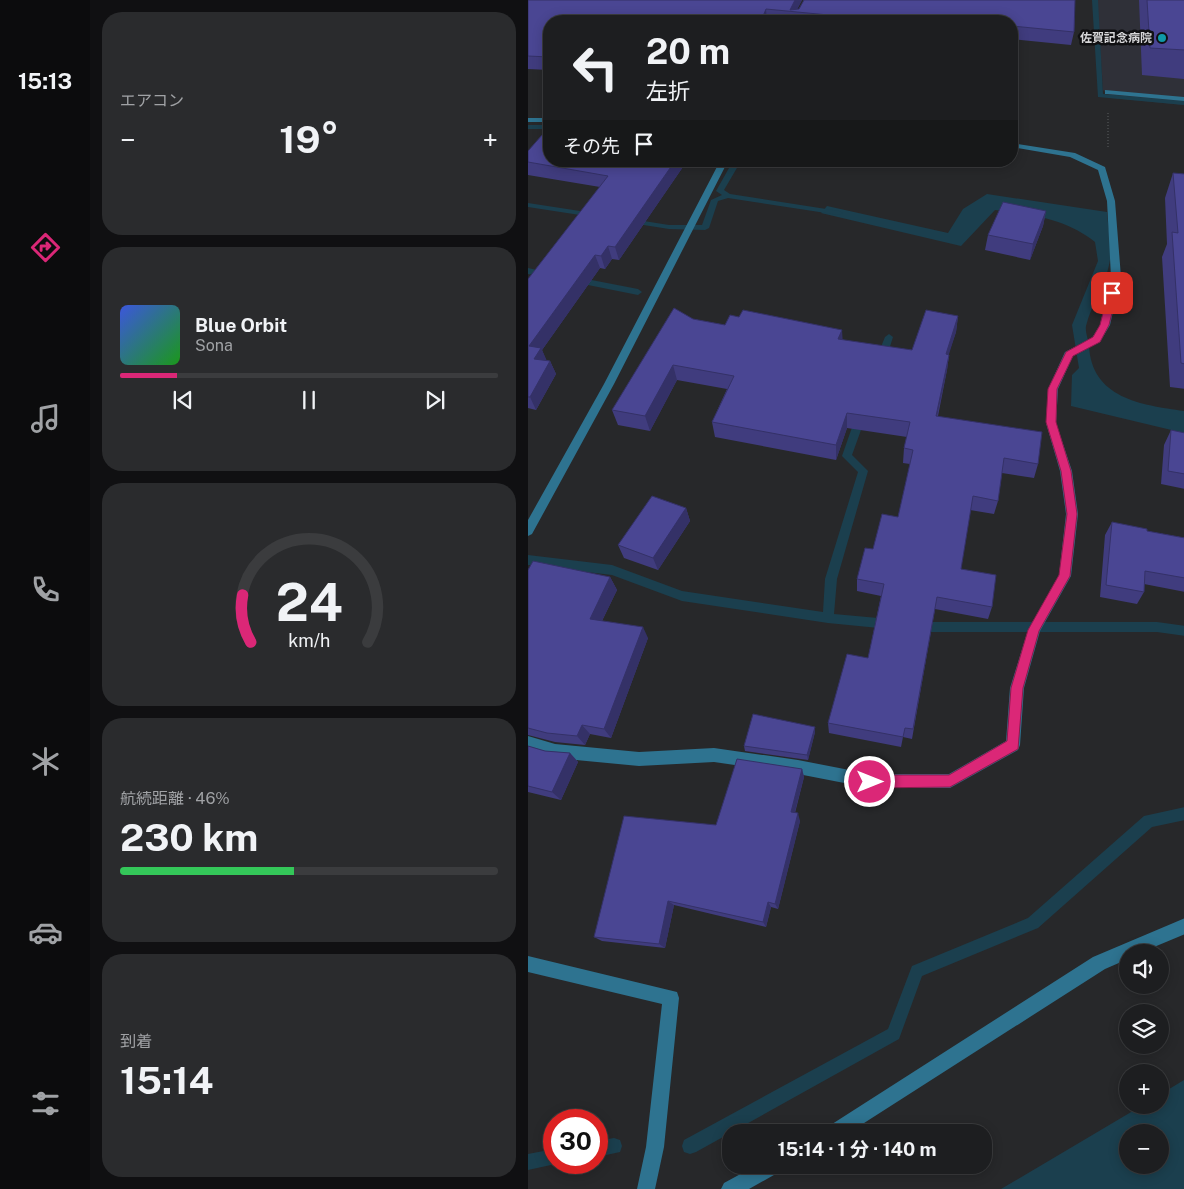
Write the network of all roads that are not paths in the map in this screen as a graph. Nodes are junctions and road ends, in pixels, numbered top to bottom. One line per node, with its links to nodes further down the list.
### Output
1 (1108, 92): 2 (street)
2 (1184, 99)
3 (528, 120): 4 (street)
4 (543, 120)
5 (1018, 146): 8 (street)
6 (721, 167): 7 (street)
7 (528, 531)
8 (528, 742)
9 (1184, 926): 11 (street)
10 (528, 964): 13 (street)
11 (848, 1124)
12 (758, 1174): 14 (street)
13 (646, 1189)
14 (730, 1189)

